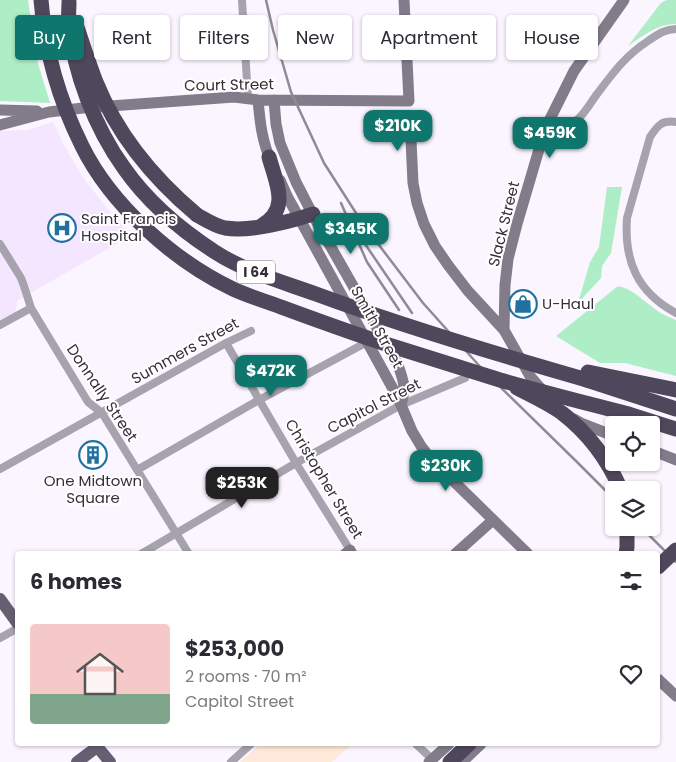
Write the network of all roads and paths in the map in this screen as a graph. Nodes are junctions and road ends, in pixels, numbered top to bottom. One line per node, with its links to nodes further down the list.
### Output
1 (41, 0): 30 (highway, I 64, bridge)
2 (242, 0): 7 (street)
3 (404, 0): 9 (street)
4 (624, 0): 15 (street, Slack Street)
5 (69, 1): 18 (highway, bridge); 28 (highway, I 64, bridge)
6 (676, 29): 15 (street)
7 (253, 99): 8 (street, Court Street); 11 (street, Court Street); 16 (street, Smith Street)
8 (274, 100): 9 (street, Court Street); 17 (street, Smith Street)
9 (409, 101): 12 (street)
10 (0, 110): 11 (street, Court Street)
11 (49, 112): 14 (street, Court Street)
12 (410, 119): 24 (street)
13 (676, 122): 21 (street)
14 (0, 125)
15 (546, 129): 24 (street, Slack Street)
16 (268, 157): 17 (street, Smith Street); 18 (highway)
17 (306, 216): 18 (highway); 25 (street, Smith Street); 26 (street, Smith Street)
18 (260, 227)
19 (0, 244): 20 (street, Donnally Street)
20 (31, 308): 22 (street); 35 (street, Donnally Street)
21 (676, 313)
22 (0, 325)
23 (252, 330): 27 (street, Summers Street)
24 (504, 330): 37 (street)
25 (381, 336): 26 (street); 33 (street, Smith Street)
26 (368, 342): 32 (street); 33 (street, Smith Street)
27 (226, 343): 32 (street, Christopher Street); 35 (street, Summers Street)
28 (588, 376): 31 (highway); 34 (highway, I 64)
29 (465, 378): 33 (street, Capitol Street)
30 (500, 380): 36 (highway, I 64, bridge); 43 (highway, bridge)
31 (676, 390)
32 (259, 400): 40 (street, Christopher Street); 42 (street)
33 (401, 405): 40 (street, Capitol Street); 44 (street, Smith Street)
34 (676, 409)
35 (102, 413): 41 (street, Summers Street); 42 (street, Donnally Street)
36 (676, 429)
37 (605, 433)
38 (660, 454): 39 (street)
39 (676, 460)
40 (296, 464): 45 (street, Capitol Street); 50 (street, Christopher Street)
41 (0, 469)
42 (136, 470): 45 (street, Donnally Street)
43 (616, 481)
44 (493, 520): 51 (street); 52 (street, Smith Street)
45 (176, 533): 48 (street, Capitol Street); 49 (street, Donnally Street)
46 (627, 536): 53 (highway)
47 (676, 550): 54 (highway, bridge)
48 (146, 551)
49 (187, 551)
50 (348, 551)
51 (458, 551)
52 (525, 551)
53 (626, 551)
54 (660, 564)
55 (0, 599): 56 (main road)
56 (15, 622)
57 (15, 628): 58 (street)
58 (0, 638)
59 (660, 681): 60 (street)
60 (676, 696)
61 (96, 746): 69 (main road)
62 (98, 746): 70 (main road)
63 (249, 746): 71 (street)
64 (418, 746): 68 (street)
65 (447, 746): 68 (street)
66 (467, 746): 72 (highway)
67 (479, 746): 73 (street)
68 (431, 761)
69 (77, 762)
70 (110, 762)
71 (231, 762)
72 (450, 762)
73 (462, 762)

